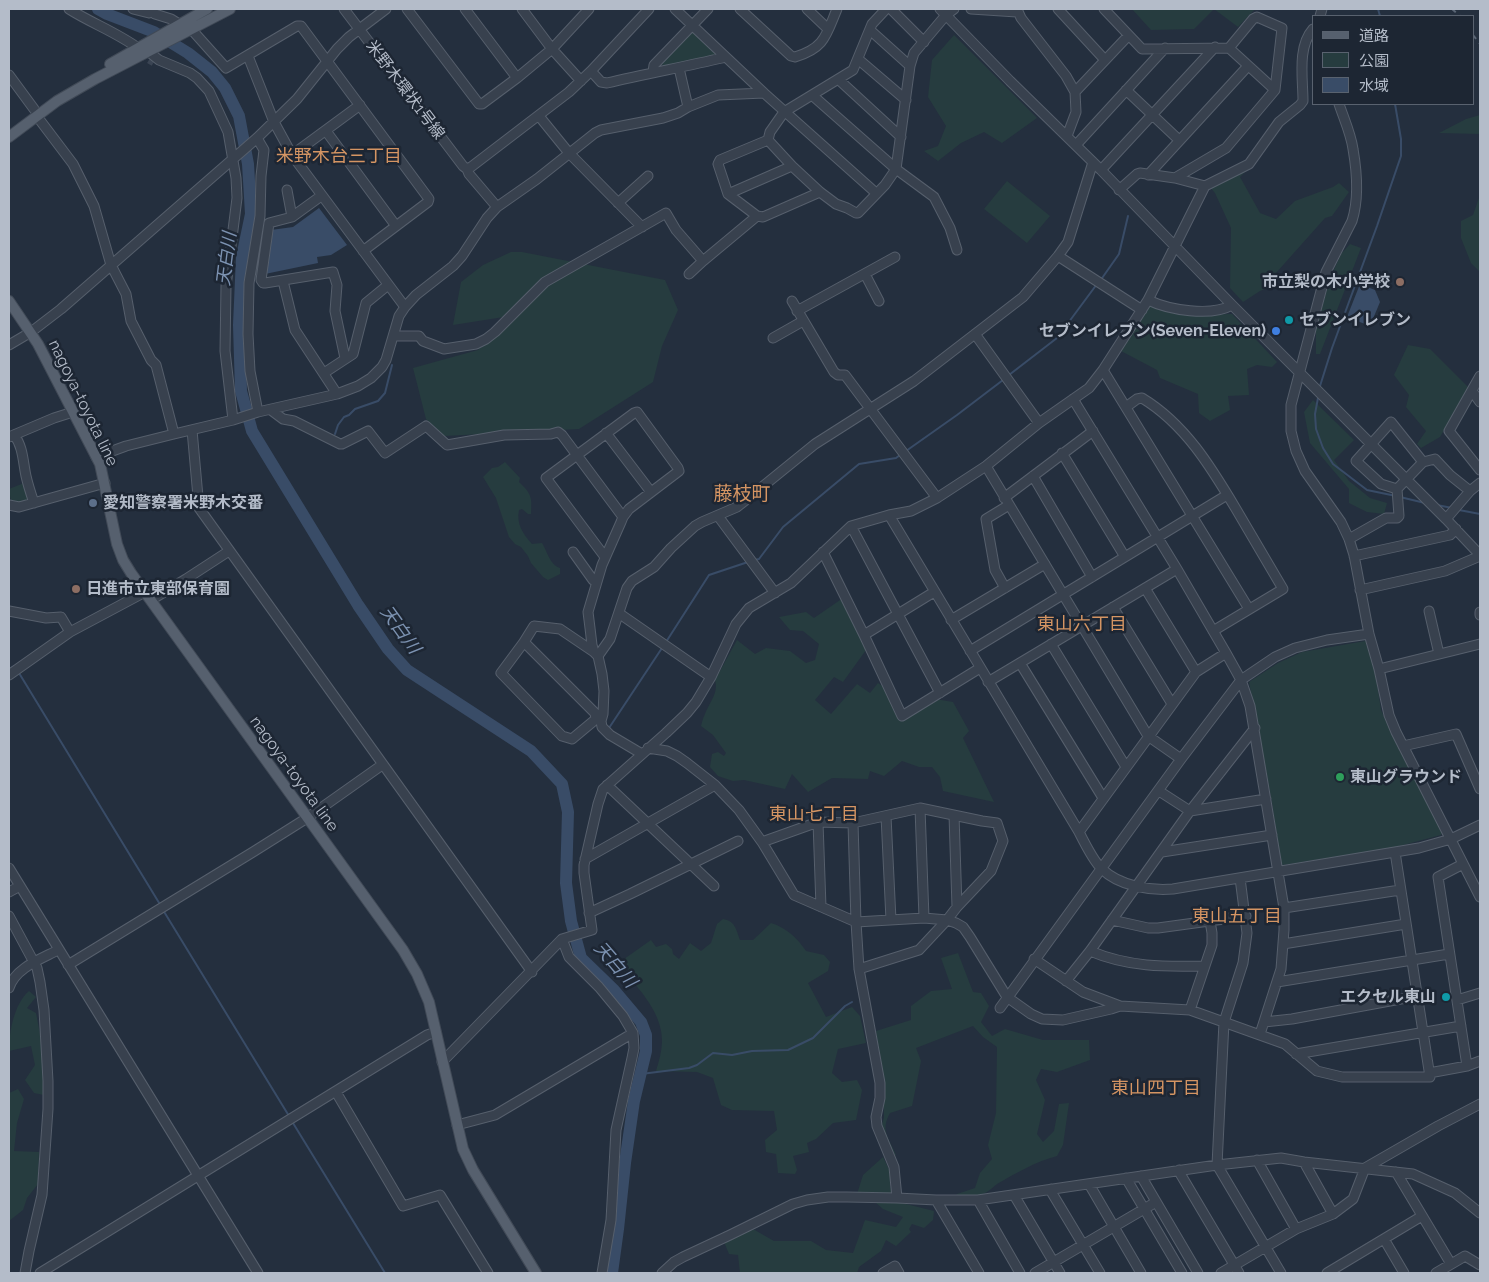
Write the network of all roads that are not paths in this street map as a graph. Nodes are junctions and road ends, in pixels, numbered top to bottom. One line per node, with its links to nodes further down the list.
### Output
1 (69, 9): 26 (street)
2 (133, 9): 23 (street)
3 (207, 9): 28 (main road)
4 (230, 9): 28 (main road)
5 (344, 9): 29 (street, 米野木環状1号線)
6 (386, 9): 29 (street)
7 (406, 9): 54 (street)
8 (465, 9): 54 (street)
9 (523, 9): 38 (street)
10 (590, 9): 38 (street)
11 (649, 9): 51 (street)
12 (675, 9): 27 (street)
13 (708, 9): 27 (street)
14 (740, 9): 30 (street)
15 (807, 9): 30 (street)
16 (837, 9): 30 (street)
17 (886, 9): 31 (street)
18 (891, 9): 34 (street)
19 (954, 9): 25 (street)
20 (971, 9): 24 (street)
21 (1058, 9): 46 (street)
22 (1104, 9): 33 (street)
23 (153, 10): 28 (street)
24 (1017, 10): 59 (street)
25 (943, 12): 34 (street); 74 (street)
26 (84, 18): 35 (street); 37 (street)
27 (692, 24): 43 (street); 52 (street)
28 (181, 29): 37 (main road); 41 (main road); 42 (street)
29 (359, 29): 45 (street); 86 (street, 米野木環状1号線)
30 (828, 29)
31 (870, 30): 44 (street); 48 (street)
32 (1312, 30): 92 (street)
33 (1128, 36): 39 (street); 46 (street)
34 (924, 42): 48 (street)
35 (124, 43)
36 (1215, 47): 39 (street); 40 (street); 69 (street)
37 (138, 48): 66 (main road)
38 (552, 48): 54 (street); 56 (street)
39 (1165, 48): 57 (street)
40 (1229, 48): 49 (street); 58 (street)
41 (151, 51): 66 (main road); 67 (street)
42 (248, 56): 45 (street); 71 (street)
43 (724, 56): 50 (street); 60 (street)
44 (858, 59): 55 (street); 62 (street)
45 (327, 60): 63 (street); 71 (street)
46 (1105, 60): 59 (street)
47 (154, 62): 67 (street)
48 (910, 66): 62 (street)
49 (1248, 66): 58 (street); 79 (street)
50 (679, 68): 52 (street); 65 (street)
51 (591, 71): 52 (street); 56 (street)
52 (653, 72)
53 (9, 75): 66 (street)
54 (517, 78)
55 (838, 79): 61 (street); 76 (street)
56 (581, 81): 70 (street)
57 (1126, 90): 69 (street); 80 (street)
58 (1274, 90): 91 (street)
59 (1075, 92): 74 (street)
60 (764, 94): 65 (street); 68 (street)
61 (812, 95): 68 (street); 87 (street)
62 (906, 100): 76 (street)
63 (360, 105): 73 (street); 103 (street)
64 (1339, 105): 133 (street)
65 (688, 107): 81 (street)
66 (35, 112): 72 (main road); 75 (main road); 111 (street)
67 (219, 112): 83 (street)
68 (784, 112): 78 (street); 96 (street)
69 (1153, 115): 79 (street); 88 (street)
70 (540, 116): 81 (street); 86 (street)
71 (274, 122): 77 (street); 82 (street)
72 (9, 131)
73 (326, 131): 82 (street); 103 (street)
74 (1067, 136): 80 (street)
75 (9, 137)
76 (901, 137): 87 (street)
77 (255, 139): 83 (street); 143 (street)
78 (768, 140): 85 (street); 97 (street)
79 (1179, 140): 89 (street)
80 (1076, 144): 84 (street)
81 (569, 153): 99 (street); 100 (street)
82 (292, 155): 98 (street)
83 (232, 160): 111 (street); 144 (street)
84 (1093, 162): 88 (street); 108 (street)
85 (792, 166): 95 (street); 97 (street)
86 (467, 168): 100 (street, 米野木環状1号線)
87 (896, 169): 96 (street); 106 (street)
88 (1101, 170): 94 (street)
89 (1148, 175): 91 (street); 94 (street)
90 (648, 176): 99 (street)
91 (1175, 178): 92 (street)
92 (1204, 186): 105 (street)
93 (286, 190): 102 (street)
94 (1120, 190): 105 (street)
95 (820, 192): 96 (street); 101 (street)
96 (876, 193)
97 (728, 194): 101 (street)
98 (321, 196): 102 (street); 107 (street)
99 (618, 203): 104 (street)
100 (497, 207): 121 (street)
101 (757, 216): 110 (street)
102 (292, 217): 114 (street)
103 (396, 226): 107 (street)
104 (642, 227): 110 (street); 127 (street)
105 (1174, 246): 116 (street); 120 (street)
106 (958, 250)
107 (363, 251): 115 (street)
108 (1058, 256): 122 (street); 126 (street)
109 (895, 257): 113 (street)
110 (704, 260): 112 (street)
111 (111, 265): 125 (street); 149 (street)
112 (689, 274)
113 (865, 274): 119 (street); 123 (street)
114 (283, 281): 130 (street); 132 (street)
115 (388, 285): 121 (street); 130 (street)
116 (1148, 300): 120 (street); 122 (street)
117 (9, 301): 125 (main road, nagoya-toyota line)
118 (792, 301): 123 (street)
119 (879, 301)
120 (1232, 305): 133 (street)
121 (405, 307): 127 (street)
122 (1142, 310): 131 (street)
123 (797, 311): 124 (street)
124 (803, 321): 128 (street); 140 (street)
125 (31, 332): 129 (street); 142 (main road, nagoya-toyota line)
126 (975, 334): 140 (street); 145 (street)
127 (394, 336): 136 (street)
128 (773, 338)
129 (9, 345)
130 (345, 358): 132 (street)
131 (1103, 370): 137 (street); 139 (street)
132 (324, 373): 136 (street)
133 (1300, 373): 151 (street); 178 (street)
134 (1480, 376): 135 (street)
135 (1472, 390): 138 (street); 157 (street)
136 (337, 394): 141 (street)
137 (1073, 399): 145 (street); 147 (street)
138 (1480, 402)
139 (1126, 407): 165 (street); 172 (street)
140 (871, 408): 166 (street); 171 (street)
141 (271, 410): 143 (street); 153 (street)
142 (73, 412): 150 (street); 154 (main road, nagoya-toyota line)
143 (258, 412): 144 (street)
144 (233, 420): 146 (street)
145 (1039, 423): 156 (street)
146 (192, 430): 149 (street); 179 (street)
147 (1092, 431): 152 (street); 177 (street)
148 (606, 433): 153 (street); 163 (street); 163 (street)
149 (174, 434): 154 (street)
150 (11, 436): 168 (street)
151 (1370, 443): 155 (street); 159 (street); 162 (street)
152 (1062, 454): 158 (street); 185 (street)
153 (577, 455): 173 (street); 184 (street)
154 (96, 457): 160 (main road, nagoya-toyota line)
155 (1423, 462): 159 (street); 164 (street)
156 (986, 466): 166 (street); 167 (street)
157 (1480, 470)
158 (1033, 476): 167 (street); 188 (street)
159 (1407, 480): 162 (street); 174 (street)
160 (105, 483): 168 (street); 196 (main road, nagoya-toyota line)
161 (1480, 483): 164 (street)
162 (1397, 489): 178 (street)
163 (650, 492): 173 (street)
164 (1470, 492): 174 (street)
165 (1227, 495): 172 (street); 198 (street)
166 (937, 498): 170 (street)
167 (1007, 502): 186 (street); 190 (street)
168 (34, 503): 169 (street)
169 (9, 505)
170 (889, 515): 175 (street); 193 (street)
171 (718, 516): 194 (street); 201 (street)
172 (1193, 516): 177 (street); 198 (street)
173 (623, 517): 184 (street)
174 (1446, 519): 176 (street)
175 (851, 526): 181 (street); 202 (street)
176 (1456, 529): 182 (street); 183 (street)
177 (1158, 537): 185 (street); 187 (street)
178 (1349, 540): 182 (street)
179 (229, 551): 196 (street); 232 (street)
180 (573, 552): 189 (street)
181 (823, 552): 194 (street); 208 (street)
182 (1354, 556): 192 (street)
183 (1480, 556): 192 (street)
184 (605, 557): 189 (street)
185 (1125, 557): 188 (street)
186 (1045, 564): 190 (street); 195 (street)
187 (1177, 569): 191 (street); 205 (street)
188 (1092, 577): 195 (street)
189 (597, 582): 214 (street)
190 (1005, 588): 203 (street)
191 (1145, 588): 197 (street); 219 (street)
192 (1360, 590): 207 (street)
193 (934, 592): 202 (street); 203 (street)
194 (775, 593): 221 (street)
195 (1063, 594): 204 (street); 212 (street)
196 (148, 596): 206 (street); 244 (main road, nagoya-toyota line)
197 (1114, 607): 204 (street); 225 (street)
198 (1249, 608): 205 (street)
199 (9, 611): 206 (street)
200 (1429, 611): 215 (street)
201 (620, 614): 214 (street); 221 (street)
202 (898, 614): 208 (street); 224 (street)
203 (951, 620): 212 (street)
204 (1082, 626): 210 (street); 228 (street)
205 (1213, 631): 213 (street)
206 (70, 632): 220 (street)
207 (1369, 634): 218 (street); 222 (street)
208 (864, 635): 224 (street)
209 (524, 642): 214 (street); 226 (street); 226 (street)
210 (1051, 644): 216 (street); 233 (street)
211 (1480, 644): 215 (street)
212 (970, 651): 217 (street)
213 (1226, 653): 219 (street); 222 (street)
214 (596, 654): 226 (street)
215 (1439, 654): 218 (street)
216 (1020, 663): 223 (street); 238 (street)
217 (980, 668): 223 (street); 224 (street)
218 (1379, 669): 229 (street)
219 (1196, 672): 225 (street)
220 (11, 674)
221 (711, 677): 230 (street)
222 (1241, 680): 227 (street); 231 (street)
223 (988, 682): 249 (street)
224 (940, 693)
225 (1172, 704): 228 (street)
226 (599, 720): 230 (street)
227 (1254, 728): 239 (street); 241 (street)
228 (1148, 736): 231 (street); 233 (street)
229 (1403, 746): 234 (street); 251 (street)
230 (645, 751): 235 (street); 236 (street)
231 (1181, 759): 237 (street)
232 (382, 765): 244 (street); 294 (street)
233 (1126, 767): 238 (street)
234 (1479, 782)
235 (607, 785): 246 (street); 256 (street)
236 (715, 785): 246 (street); 253 (street)
237 (1159, 791): 241 (street); 260 (street)
238 (1103, 798): 249 (street)
239 (1266, 799): 241 (street); 250 (street)
240 (920, 808): 242 (street); 243 (street); 275 (street)
241 (1190, 812): 254 (street)
242 (954, 815): 270 (street); 270 (street)
243 (886, 816): 247 (street); 276 (street)
244 (307, 818): 291 (street); 308 (main road, nagoya-toyota line)
245 (818, 822): 247 (street); 253 (street); 269 (street)
246 (648, 823): 256 (street); 258 (street)
247 (853, 823): 280 (street)
248 (1480, 825): 251 (street)
249 (1078, 832): 260 (street)
250 (1272, 835): 254 (street); 261 (street)
251 (1451, 839): 255 (street); 257 (street)
252 (738, 841): 258 (street)
253 (762, 842): 269 (street)
254 (1162, 852): 265 (street)
255 (1395, 852): 261 (street); 266 (street)
256 (585, 859): 272 (street)
257 (1463, 864): 268 (street); 287 (street)
258 (692, 865): 264 (street); 272 (street)
259 (9, 868): 263 (street)
260 (1102, 869): 265 (street); 288 (street)
261 (1278, 872): 262 (street); 271 (street)
262 (1240, 878): 265 (street); 274 (street)
263 (20, 886): 267 (street); 285 (street)
264 (714, 886)
265 (1136, 886): 278 (street)
266 (1400, 890): 271 (street); 281 (street)
267 (9, 892)
268 (1480, 897)
269 (821, 906): 280 (street)
270 (956, 907): 277 (street)
271 (1284, 908): 284 (street)
272 (589, 912): 283 (street)
273 (9, 916): 282 (street)
274 (1246, 916): 279 (street); 305 (street)
275 (924, 918): 276 (street); 277 (street)
276 (891, 920): 280 (street)
277 (947, 920): 293 (street); 300 (street)
278 (1112, 920): 279 (street); 286 (street)
279 (1210, 921): 292 (street)
280 (856, 922): 293 (street)
281 (1406, 924): 284 (street); 289 (street)
282 (13, 933): 290 (street)
283 (562, 939): 294 (street); 310 (street)
284 (1283, 944): 296 (street)
285 (58, 950): 290 (street); 291 (street)
286 (1090, 951): 292 (street); 295 (street)
287 (1449, 954): 289 (street); 301 (street)
288 (1034, 959): 295 (street); 300 (street)
289 (1412, 961): 296 (street); 299 (street)
290 (34, 962): 297 (street); 350 (street)
291 (68, 965): 326 (street)
292 (1204, 966): 304 (street)
293 (859, 969): 332 (street)
294 (532, 972): 314 (street)
295 (1066, 981): 302 (street)
296 (1277, 982): 306 (street)
297 (9, 988)
298 (1480, 993): 301 (street)
299 (1417, 996): 306 (street); 309 (street)
300 (1007, 997): 302 (street); 303 (street)
301 (1458, 1000): 307 (street)
302 (1120, 1006): 304 (street)
303 (1000, 1008)
304 (1190, 1010): 305 (street)
305 (1224, 1022): 311 (street); 322 (street)
306 (1264, 1022): 311 (street)
307 (1461, 1026): 309 (street); 315 (street)
308 (436, 1032): 314 (main road, nagoya-toyota line); 317 (street)
309 (1424, 1032): 312 (street); 316 (street)
310 (632, 1033): 319 (street); 355 (street)
311 (1260, 1034): 312 (street)
312 (1296, 1054): 316 (street)
313 (1480, 1060): 315 (street)
314 (442, 1062): 319 (main road, nagoya-toyota line)
315 (1468, 1066): 316 (street)
316 (1429, 1073)
317 (336, 1092): 326 (street); 353 (street)
318 (1480, 1104): 323 (street)
319 (457, 1125): 354 (main road, nagoya-toyota line)
320 (1257, 1160): 321 (street); 322 (street); 341 (street)
321 (1304, 1162): 323 (street); 338 (street)
322 (1217, 1164): 324 (street); 344 (street)
323 (1365, 1168): 325 (street); 338 (street)
324 (1179, 1170): 327 (street); 348 (street)
325 (1396, 1172): 337 (street); 339 (street)
326 (198, 1176): 351 (street); 352 (street)
327 (1141, 1176): 328 (street); 335 (street)
328 (1126, 1178): 329 (street); 336 (street)
329 (1089, 1184): 330 (street); 340 (street)
330 (1051, 1190): 331 (street); 343 (street)
331 (1014, 1195): 334 (street); 345 (street)
332 (897, 1198): 333 (street); 356 (street)
333 (936, 1200): 334 (street); 349 (street)
334 (978, 1200): 359 (street)
335 (1156, 1202): 336 (street); 365 (street)
336 (1144, 1209): 340 (street); 364 (street)
337 (1480, 1213)
338 (1332, 1214): 341 (street)
339 (1422, 1216): 342 (street); 346 (street)
340 (1113, 1227): 343 (street); 363 (street)
341 (1296, 1229): 344 (street)
342 (1384, 1239): 368 (street); 369 (street)
343 (1083, 1244): 345 (street); 362 (street)
344 (1265, 1247): 348 (street); 367 (street)
345 (1054, 1262): 360 (street); 361 (street)
346 (1451, 1264): 347 (street); 370 (street)
347 (1480, 1265)
348 (1237, 1269): 366 (street)
349 (974, 1272)
350 (25, 1273)
351 (40, 1273)
352 (258, 1273)
353 (488, 1273)
354 (536, 1273)
355 (602, 1273)
356 (662, 1273)
357 (883, 1273): 358 (street)
358 (899, 1273)
359 (1020, 1273)
360 (1035, 1273)
361 (1060, 1273)
362 (1100, 1273)
363 (1141, 1273)
364 (1182, 1273)
365 (1198, 1273)
366 (1222, 1273)
367 (1281, 1273)
368 (1327, 1273)
369 (1404, 1273)
370 (1436, 1273)

